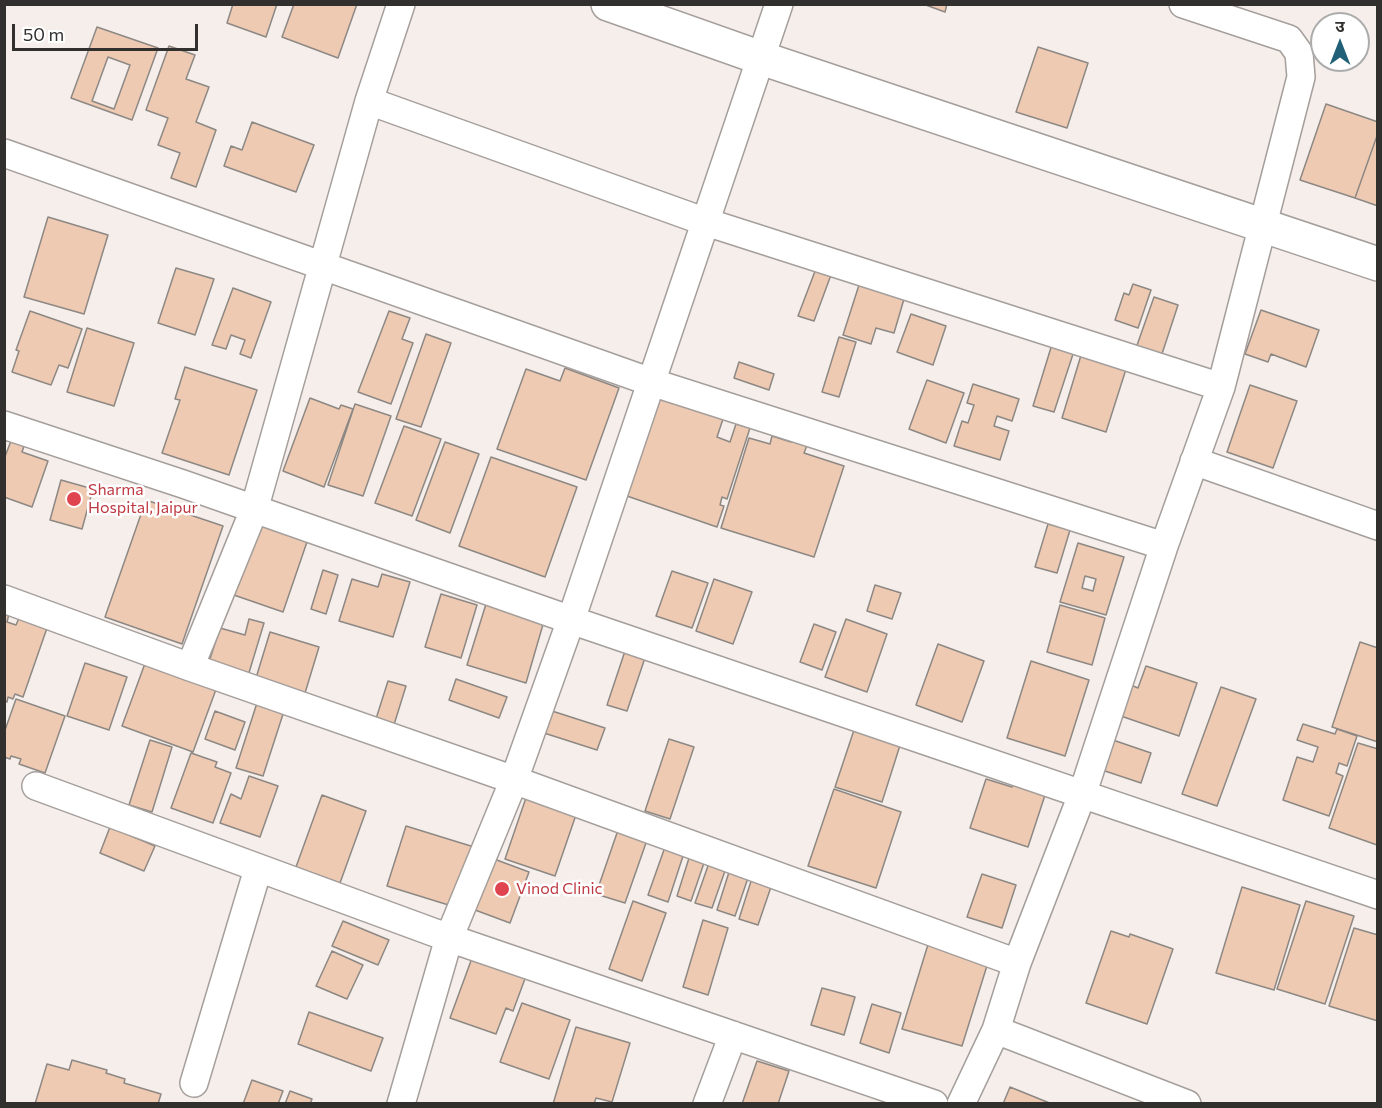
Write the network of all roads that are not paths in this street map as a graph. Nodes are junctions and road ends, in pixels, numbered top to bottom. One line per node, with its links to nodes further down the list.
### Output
1 (401, 4): 6 (street)
2 (608, 4): 5 (street)
3 (779, 4): 5 (street)
4 (1183, 4): 9 (street)
5 (761, 58): 8 (street); 9 (street)
6 (369, 101): 8 (street); 11 (street)
7 (4, 153): 11 (street)
8 (706, 222): 12 (street); 13 (street)
9 (1262, 225): 10 (street); 13 (street)
10 (1377, 264)
11 (323, 268): 12 (street); 16 (street)
12 (651, 382): 18 (street); 20 (street)
13 (1221, 387): 15 (street)
14 (4, 425): 16 (street)
15 (1194, 461): 17 (street); 18 (street)
16 (255, 510): 20 (street); 21 (street)
17 (1377, 526)
18 (1164, 546): 24 (street)
19 (4, 599): 21 (street)
20 (571, 620): 22 (street); 24 (street)
21 (190, 667): 22 (street)
22 (514, 780): 27 (street); 28 (street)
23 (36, 786): 25 (street)
24 (1082, 795): 26 (street); 28 (street)
25 (258, 869): 27 (street); 31 (street)
26 (1377, 895)
27 (449, 938): 30 (street); 32 (street)
28 (1017, 963): 29 (street)
29 (996, 1029): 35 (street); 36 (street)
30 (734, 1035): 33 (street); 34 (street)
31 (194, 1083)
32 (400, 1104)
33 (707, 1104)
34 (934, 1104)
35 (960, 1104)
36 (1187, 1104)

